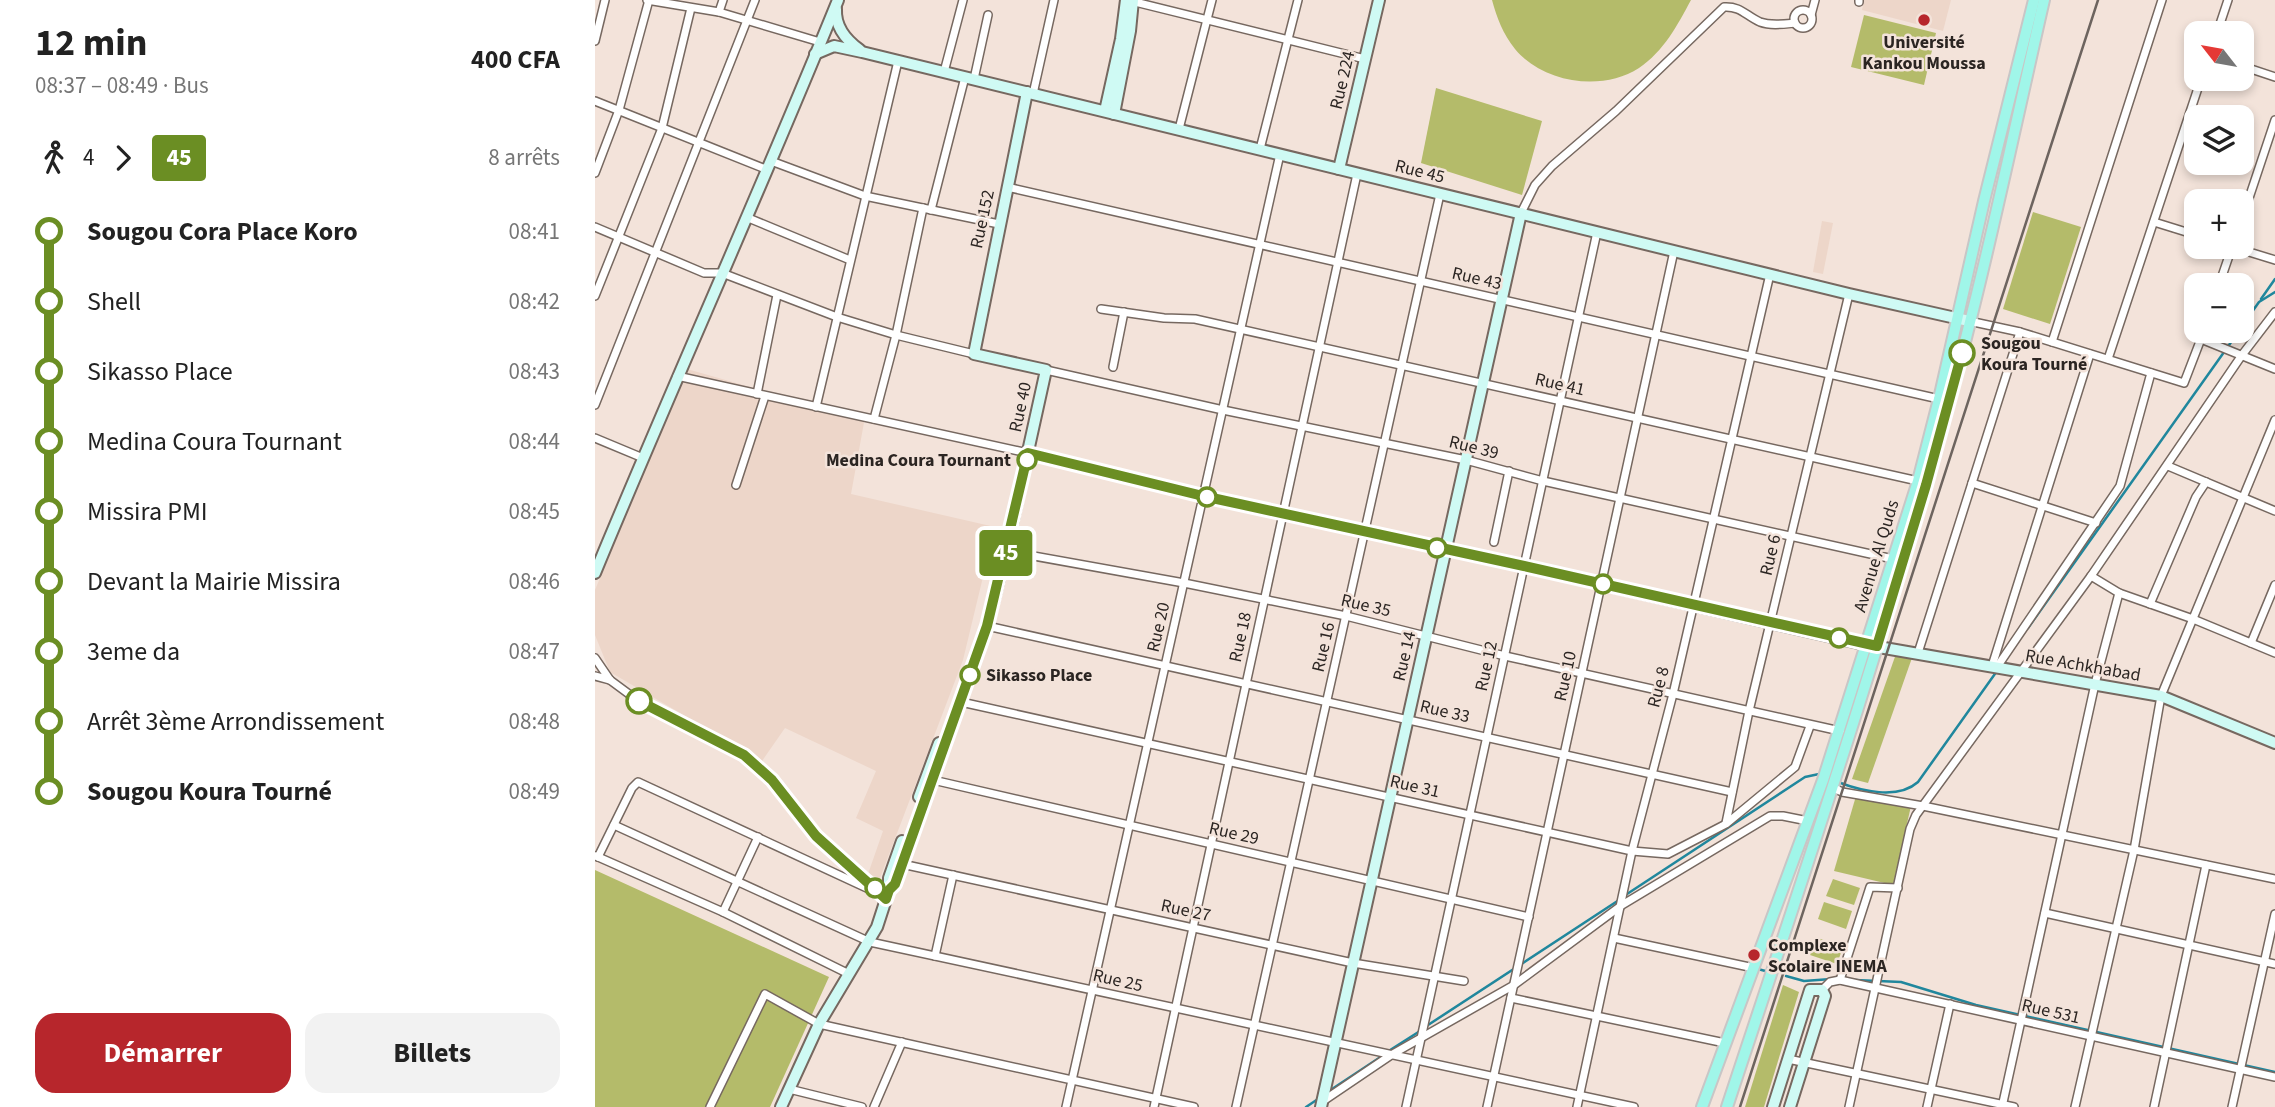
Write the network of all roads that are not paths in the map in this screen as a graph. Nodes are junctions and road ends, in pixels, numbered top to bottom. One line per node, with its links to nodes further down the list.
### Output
1 (605, 0): 28 (street)
2 (648, 0): 18 (street); 41 (street)
3 (723, 0): 20 (street)
4 (755, 0): 24 (street)
5 (963, 0): 35 (street)
6 (1055, 0): 39 (street)
7 (1130, 0): 23 (street); 42 (street)
8 (1212, 0): 23 (street)
9 (1298, 0): 27 (street)
10 (1379, 0): 32 (street, Rue 224)
11 (1804, 0): 19 (street)
12 (1815, 0): 22 (street)
13 (2035, 0): 85 (main road, Avenue Al Quds)
14 (2044, 0): 86 (main road, Avenue Al Quds)
15 (2162, 0): 91 (street)
16 (2228, 0): 25 (street)
17 (837, 1): 29 (street); 30 (street)
18 (691, 8): 20 (street); 44 (street)
19 (1801, 10): 22 (street); 26 (street)
20 (719, 12): 24 (street)
21 (988, 15): 37 (street)
22 (1811, 15): 26 (street)
23 (1207, 20): 27 (street); 45 (street)
24 (747, 21): 29 (street); 46 (street)
25 (2221, 21)
26 (1795, 23): 58 (street)
27 (1288, 40): 32 (street); 47 (street)
28 (595, 41)
29 (820, 42): 31 (street)
30 (862, 52): 31 (street, Rue 45); 33 (street, Rue 45)
31 (815, 54): 49 (street)
32 (1365, 59): 50 (street, Rue 224)
33 (898, 61): 35 (street, Rue 45); 56 (street)
34 (2254, 70): 36 (street)
35 (944, 72): 37 (street, Rue 45)
36 (2275, 77)
37 (969, 78): 39 (street, Rue 45); 57 (street)
38 (2197, 91): 60 (street)
39 (1030, 93): 42 (street, Rue 45); 53 (street, Rue 152)
40 (595, 101): 41 (street)
41 (619, 110): 44 (street); 51 (street)
42 (1109, 112): 45 (street, Rue 45)
43 (2275, 120): 54 (street)
44 (661, 128): 46 (street); 65 (street)
45 (1179, 130): 47 (street, Rue 45)
46 (699, 143): 49 (street); 68 (street)
47 (1260, 149): 48 (street, Rue 45)
48 (1280, 154): 50 (street, Rue 45); 66 (street, Rue 20)
49 (769, 166): 56 (street); 59 (street)
50 (1339, 169): 52 (street, Rue 45)
51 (595, 173)
52 (1357, 174): 55 (street, Rue 45); 72 (street, Rue 18)
53 (1007, 187): 61 (street, Rue 152); 66 (street, Rue 43)
54 (2252, 189)
55 (1440, 194): 58 (street, Rue 45); 75 (street, Rue 16)
56 (865, 196): 57 (street); 70 (street)
57 (927, 209): 61 (street); 89 (street)
58 (1521, 213): 64 (street, Rue 45); 79 (street, Rue 14)
59 (747, 217): 70 (street); 73 (street)
60 (2154, 222): 63 (street); 99 (street)
61 (999, 224): 95 (street, Rue 152)
62 (595, 227): 65 (street)
63 (2184, 231)
64 (1597, 232): 67 (street, Rue 45); 84 (street, Rue 12)
65 (619, 236): 68 (street); 78 (street)
66 (1260, 244): 72 (street, Rue 43); 87 (street, Rue 20)
67 (1674, 251): 74 (street, Rue 45); 90 (street, Rue 10)
68 (655, 252): 73 (street); 111 (street)
69 (2254, 254): 71 (street)
70 (850, 260): 83 (street)
71 (2275, 260)
72 (1337, 262): 75 (street, Rue 43); 94 (street, Rue 18)
73 (722, 273): 77 (street); 106 (street)
74 (1770, 274): 76 (street, Rue 45); 98 (street, Rue 8)
75 (1421, 281): 79 (street, Rue 43); 100 (street, Rue 16)
76 (1849, 294): 85 (street, Rue 45); 105 (street, Rue 6)
77 (777, 295): 83 (street); 108 (street)
78 (595, 296)
79 (1501, 299): 84 (street, Rue 43); 107 (street, Rue 14)
80 (1101, 309): 81 (street, Rue 41)
81 (1124, 312): 87 (street, Rue 41); 101 (street)
82 (2275, 312): 97 (street)
83 (837, 317): 89 (street); 112 (street)
84 (1579, 317): 90 (street, Rue 43); 110 (street, Rue 12)
85 (1956, 318): 86 (street, Rue 45); 109 (main road, Avenue Al Quds)
86 (1969, 321): 88 (street); 163 (main road, Avenue Al Quds)
87 (1241, 329): 94 (street, Rue 41); 113 (street, Rue 20)
88 (2020, 332): 91 (street); 129 (street)
89 (895, 335): 95 (street); 115 (street)
90 (1656, 335): 98 (street, Rue 43); 114 (street, Rue 10)
91 (2052, 342): 96 (street)
92 (2200, 343): 104 (street)
93 (2215, 343): 97 (street)
94 (1319, 346): 100 (street, Rue 41); 117 (street, Rue 18)
95 (974, 354): 102 (street)
96 (2090, 354): 99 (street); 135 (street)
97 (2242, 355): 103 (street); 125 (street)
98 (1751, 356): 105 (street, Rue 43); 119 (street, Rue 8)
99 (2108, 359): 104 (street)
100 (1402, 365): 107 (street, Rue 41); 120 (street, Rue 16)
101 (1113, 367)
102 (1043, 369): 113 (street, Rue 39); 121 (street, Rue 40)
103 (2275, 369)
104 (2151, 373): 139 (street)
105 (1829, 374): 109 (street, Rue 43); 122 (street, Rue 6)
106 (677, 376): 108 (street); 123 (street)
107 (1483, 383): 110 (street, Rue 41); 124 (street, Rue 14)
108 (761, 395): 112 (street); 131 (street)
109 (1939, 399): 128 (main road, Avenue Al Quds)
110 (1560, 401): 114 (street, Rue 41); 127 (street, Rue 12)
111 (595, 405)
112 (816, 407): 115 (street)
113 (1223, 410): 117 (street, Rue 39); 132 (street, Rue 20)
114 (1638, 418): 119 (street, Rue 41); 134 (street, Rue 10)
115 (874, 419): 121 (street)
116 (2275, 421): 133 (street)
117 (1302, 425): 120 (street, Rue 39); 137 (street, Rue 18)
118 (595, 438): 123 (street)
119 (1732, 439): 122 (street, Rue 41); 138 (street, Rue 8)
120 (1385, 443): 124 (street, Rue 39); 140 (street, Rue 16)
121 (1025, 452): 132 (street, Rue Achkhabad); 144 (street, Rue 40); 218 (street, Rue 40)
122 (1809, 456): 128 (street, Rue 41); 141 (street, Rue 6)
123 (643, 458): 145 (street)
124 (1466, 460): 126 (street, Rue 39); 143 (street, Rue 14)
125 (2168, 466): 130 (street); 149 (street)
126 (1509, 471): 127 (street, Rue 39); 142 (street)
127 (1543, 481): 134 (street, Rue 39); 147 (street, Rue 12)
128 (1918, 481): 146 (main road, Avenue Al Quds)
129 (1972, 482): 135 (street); 164 (street)
130 (2206, 482): 133 (street); 156 (street)
131 (736, 485)
132 (1203, 496): 137 (street, Rue Achkhabad); 150 (street, Rue 20)
133 (2243, 497): 136 (street); 158 (street)
134 (1620, 499): 138 (street, Rue 39); 151 (street, Rue 10)
135 (2042, 505): 139 (street); 169 (street)
136 (2275, 511)
137 (1282, 514): 140 (street, Rue Achkhabad); 154 (street, Rue 18)
138 (1713, 519): 141 (street, Rue 39); 155 (street, Rue 8)
139 (2095, 523): 169 (street)
140 (1365, 532): 143 (street, Rue Achkhabad); 157 (street, Rue 16)
141 (1791, 536): 146 (street, Rue 39); 159 (street, Rue 6)
142 (1494, 542)
143 (1445, 550): 147 (street, Rue Achkhabad); 161 (street, Rue 14)
144 (1006, 551): 150 (street, Rue 35); 160 (street, Rue 40)
145 (599, 555): 148 (street)
146 (1893, 559): 163 (main road, Avenue Al Quds)
147 (1524, 566): 151 (street, Rue Achkhabad); 166 (street, Rue 12)
148 (595, 573)
149 (2091, 576): 153 (street); 170 (street)
150 (1184, 583): 154 (street, Rue 35); 168 (street, Rue 20)
151 (1602, 583): 155 (street, Rue Achkhabad); 171 (street, Rue 10)
152 (2275, 585): 162 (street)
153 (2119, 593): 156 (street); 175 (street)
154 (1264, 599): 157 (street, Rue 35); 174 (street, Rue 18)
155 (1694, 604): 159 (street, Rue Achkhabad); 176 (street, Rue 8)
156 (2150, 604): 158 (street)
157 (1346, 616): 161 (street, Rue 35); 178 (street, Rue 16)
158 (2193, 619): 162 (street); 177 (street)
159 (1770, 623): 163 (street, Rue Achkhabad); 180 (street, Rue 6)
160 (987, 626): 168 (street, Rue 33); 179 (street, Rue 40)
161 (1426, 635): 166 (street, Rue 35); 181 (street, Rue 14)
162 (2251, 643): 165 (street)
163 (1872, 645): 164 (street, Rue Achkhabad); 183 (main road, Avenue Al Quds); 189 (main road, Avenue Al Quds)
164 (1918, 653): 169 (street, Rue Achkhabad)
165 (2275, 653)
166 (1505, 656): 171 (street, Rue 35); 184 (street, Rue 12)
167 (595, 658): 173 (street)
168 (1165, 665): 174 (street, Rue 33); 185 (street, Rue 20)
169 (1994, 667): 170 (street, Rue Achkhabad)
170 (2021, 672): 175 (street, Rue Achkhabad); 196 (street)
171 (1582, 673): 176 (street, Rue 35); 187 (street, Rue 10)
172 (595, 676): 173 (street)
173 (610, 680): 217 (street)
174 (1246, 683): 178 (street, Rue 33); 188 (street, Rue 18)
175 (2095, 684): 177 (street, Rue Achkhabad); 203 (street)
176 (1673, 694): 180 (street, Rue 35); 190 (street, Rue 8)
177 (2161, 696): 186 (street, Rue Achkhabad); 206 (street)
178 (1327, 701): 181 (street, Rue 33); 191 (street, Rue 16)
179 (961, 702): 185 (street, Rue 31); 192 (street, Rue 40)
180 (1749, 711): 182 (street, Rue 35); 194 (street, Rue 6)
181 (1408, 719): 184 (street, Rue 33); 195 (street, Rue 14)
182 (1811, 726): 183 (street, Rue 35); 199 (street, Rue 31)
183 (1840, 731): 189 (main road, Avenue Al Quds)
184 (1487, 737): 187 (street, Rue 33); 197 (street, Rue 12)
185 (1148, 743): 188 (street, Rue 31); 201 (street, Rue 20)
186 (2275, 743)
187 (1564, 754): 190 (street, Rue 33); 202 (street, Rue 10)
188 (1229, 761): 191 (street, Rue 31); 205 (street, Rue 18)
189 (1832, 770): 193 (main road, Avenue Al Quds)
190 (1651, 774): 194 (street, Rue 33); 207 (street, Rue 8)
191 (1309, 779): 195 (street, Rue 31); 209 (street, Rue 16)
192 (933, 780): 201 (street, Rue 29); 210 (street, Rue 40)
193 (1830, 784): 196 (street); 198 (main road, Avenue Al Quds); 285 (main road, Avenue Al Quds)
194 (1732, 792): 199 (street, Rue 6)
195 (1390, 797): 197 (street, Rue 31); 215 (street, Rue 14)
196 (1923, 806): 203 (street); 216 (street)
197 (1470, 815): 202 (street, Rue 31); 219 (street, Rue 12)
198 (1808, 821): 220 (street); 236 (main road, Avenue Al Quds)
199 (1726, 824): 207 (street, Rue 31)
200 (614, 825): 204 (street); 208 (street); 214 (street, Rue 25)
201 (1129, 825): 205 (street, Rue 29); 221 (street, Rue 20)
202 (1547, 832): 207 (street, Rue 31); 225 (street, Rue 10)
203 (2062, 835): 206 (street); 223 (street)
204 (758, 837): 214 (street); 217 (street)
205 (1211, 844): 209 (street, Rue 29); 226 (street, Rue 18)
206 (2134, 850): 211 (street); 227 (street)
207 (1632, 851): 220 (street, Rue 8)
208 (597, 856): 222 (street)
209 (1291, 862): 215 (street, Rue 29); 230 (street, Rue 16)
210 (902, 864): 212 (street, Rue 27); 218 (street, Rue 40)
211 (2206, 865): 213 (street); 231 (street)
212 (953, 876): 221 (street, Rue 27); 232 (street)
213 (2275, 879)
214 (736, 881): 222 (street); 229 (street, Rue 25)
215 (1371, 881): 219 (street, Rue 29); 234 (street, Rue 14)
216 (1898, 888): 239 (street); 242 (street)
217 (877, 890): 218 (street)
218 (888, 894): 229 (street, Rue 40)
219 (1452, 897): 225 (street, Rue 29); 238 (street, Rue 12)
220 (1622, 905): 228 (street, Rue 8); 241 (street)
221 (1110, 910): 226 (street, Rue 27); 243 (street, Rue 20)
222 (723, 912): 237 (street)
223 (2045, 913): 227 (street); 249 (street)
224 (2275, 914): 233 (street)
225 (1529, 917): 241 (street, Rue 10)
226 (1193, 928): 230 (street, Rue 27); 247 (street, Rue 18)
227 (2114, 929): 231 (street); 253 (street)
228 (1614, 938): 236 (street); 248 (street, Rue 8)
229 (870, 942): 232 (street, Rue 25); 237 (street, Rue 40)
230 (1272, 945): 234 (street, Rue 27); 251 (street, Rue 16)
231 (2189, 945): 233 (street); 257 (street)
232 (935, 956): 243 (street, Rue 25)
233 (2264, 962): 235 (street); 262 (street)
234 (1353, 963): 238 (street, Rue 27); 256 (street, Rue 14)
235 (2275, 964)
236 (1753, 968): 255 (main road, Avenue Al Quds)
237 (849, 974): 250 (street, Rue 40)
238 (1434, 976): 240 (street, Rue 27); 252 (street, Rue 12)
239 (1840, 980): 242 (street, Rue 531); 244 (street)
240 (1464, 981)
241 (1514, 985): 245 (street, Rue 10); 252 (street)
242 (1875, 987): 246 (street, Rue 531); 263 (street)
243 (1093, 990): 247 (street, Rue 25); 266 (street, Rue 20)
244 (1822, 990): 259 (street); 261 (street)
245 (1511, 998): 248 (street); 264 (street, Rue 10)
246 (1950, 1004): 249 (street, Rue 531); 268 (street)
247 (1176, 1009): 251 (street, Rue 25); 270 (street, Rue 18)
248 (1598, 1016): 255 (street); 269 (street, Rue 8)
249 (2021, 1020): 253 (street, Rue 531); 272 (street)
250 (819, 1024): 254 (street); 267 (street, Rue 40); 273 (street)
251 (1255, 1025): 256 (street, Rue 25); 279 (street, Rue 16)
252 (1421, 1037): 258 (street); 260 (street, Rue 12)
253 (2091, 1037): 257 (street, Rue 531); 291 (street)
254 (902, 1042): 266 (street); 276 (street)
255 (1725, 1043): 284 (main road, Avenue Al Quds)
256 (1336, 1044): 258 (street, Rue 25); 271 (street, Rue 14)
257 (2166, 1052): 262 (street, Rue 531); 292 (street)
258 (1391, 1055): 260 (street, Rue 25); 271 (street)
259 (1788, 1059): 261 (street); 286 (street)
260 (1416, 1060): 264 (street, Rue 25); 280 (street, Rue 12)
261 (1804, 1062): 263 (street); 287 (street)
262 (2242, 1065): 265 (street, Rue 531); 293 (street)
263 (1856, 1073): 268 (street); 288 (street)
264 (1494, 1077): 269 (street, Rue 25); 281 (street, Rue 10)
265 (2275, 1077)
266 (1072, 1080): 270 (street); 277 (street, Rue 20)
267 (789, 1089): 274 (street, Rue 40); 275 (street)
268 (1931, 1090): 272 (street); 289 (street)
269 (1580, 1095): 282 (street, Rue 8); 283 (street, Rue 25)
270 (1155, 1103): 278 (street)
271 (1322, 1104)
272 (2002, 1106): 290 (street)
273 (710, 1107)
274 (781, 1107)
275 (862, 1107)
276 (874, 1107)
277 (1066, 1107)
278 (1194, 1107)
279 (1236, 1107)
280 (1406, 1107)
281 (1487, 1107)
282 (1577, 1107)
283 (1634, 1107)
284 (1702, 1107)
285 (1727, 1107)
286 (1773, 1107)
287 (1790, 1107)
288 (1849, 1107)
289 (1927, 1107)
290 (2014, 1107)
291 (2075, 1107)
292 (2154, 1107)
293 (2232, 1107)

